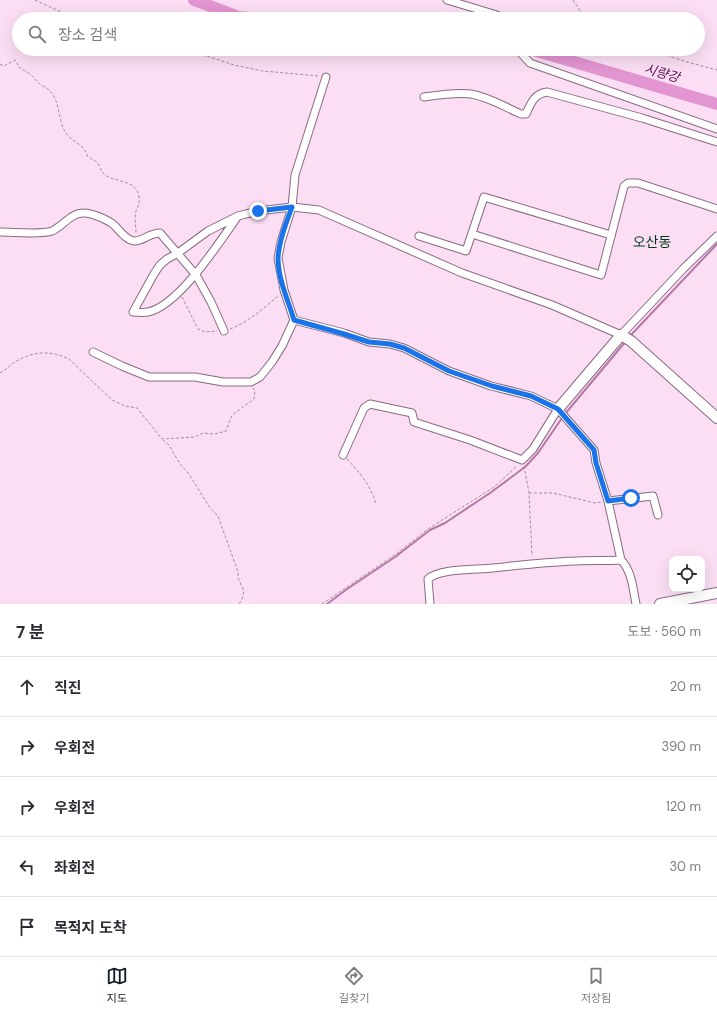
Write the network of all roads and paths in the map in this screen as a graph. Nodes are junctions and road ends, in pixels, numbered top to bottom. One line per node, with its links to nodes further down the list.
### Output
1 (35, 0): 4 (path)
2 (447, 0): 5 (street)
3 (572, 0): 6 (path)
4 (61, 12)
5 (487, 12)
6 (581, 12)
7 (205, 56): 12 (path)
8 (524, 56): 14 (street)
9 (669, 56): 11 (path)
10 (0, 64): 24 (path)
11 (717, 70)
12 (326, 77): 16 (street)
13 (424, 97): 15 (street)
14 (717, 129)
15 (717, 142)
16 (292, 207): 18 (street); 27 (street); 31 (street)
17 (717, 209): 21 (street)
18 (238, 216): 25 (street); 26 (street)
19 (0, 232): 24 (street)
20 (472, 234): 21 (street); 21 (street); 22 (street)
21 (611, 235)
22 (419, 236)
23 (717, 236): 31 (street)
24 (133, 241): 25 (street)
25 (178, 253): 26 (street); 28 (street)
26 (196, 275): 28 (street); 30 (street)
27 (284, 290): 29 (street); 30 (path)
28 (180, 292): 30 (path)
29 (294, 320): 34 (street); 35 (street)
30 (224, 330)
31 (626, 338): 35 (street); 36 (street)
32 (92, 352): 34 (street)
33 (0, 373): 37 (path)
34 (251, 382): 37 (path)
35 (558, 409): 39 (street); 41 (street)
36 (717, 418)
37 (162, 439): 47 (path)
38 (343, 455): 39 (street); 42 (path)
39 (522, 460): 40 (path); 48 (path)
40 (529, 493): 41 (path); 45 (path)
41 (608, 501): 43 (street); 44 (street)
42 (376, 505)
43 (658, 515)
44 (621, 560): 45 (street); 50 (street)
45 (532, 564): 49 (street)
46 (717, 593): 51 (street)
47 (239, 604)
48 (322, 604)
49 (430, 604)
50 (636, 604)
51 (660, 604)

